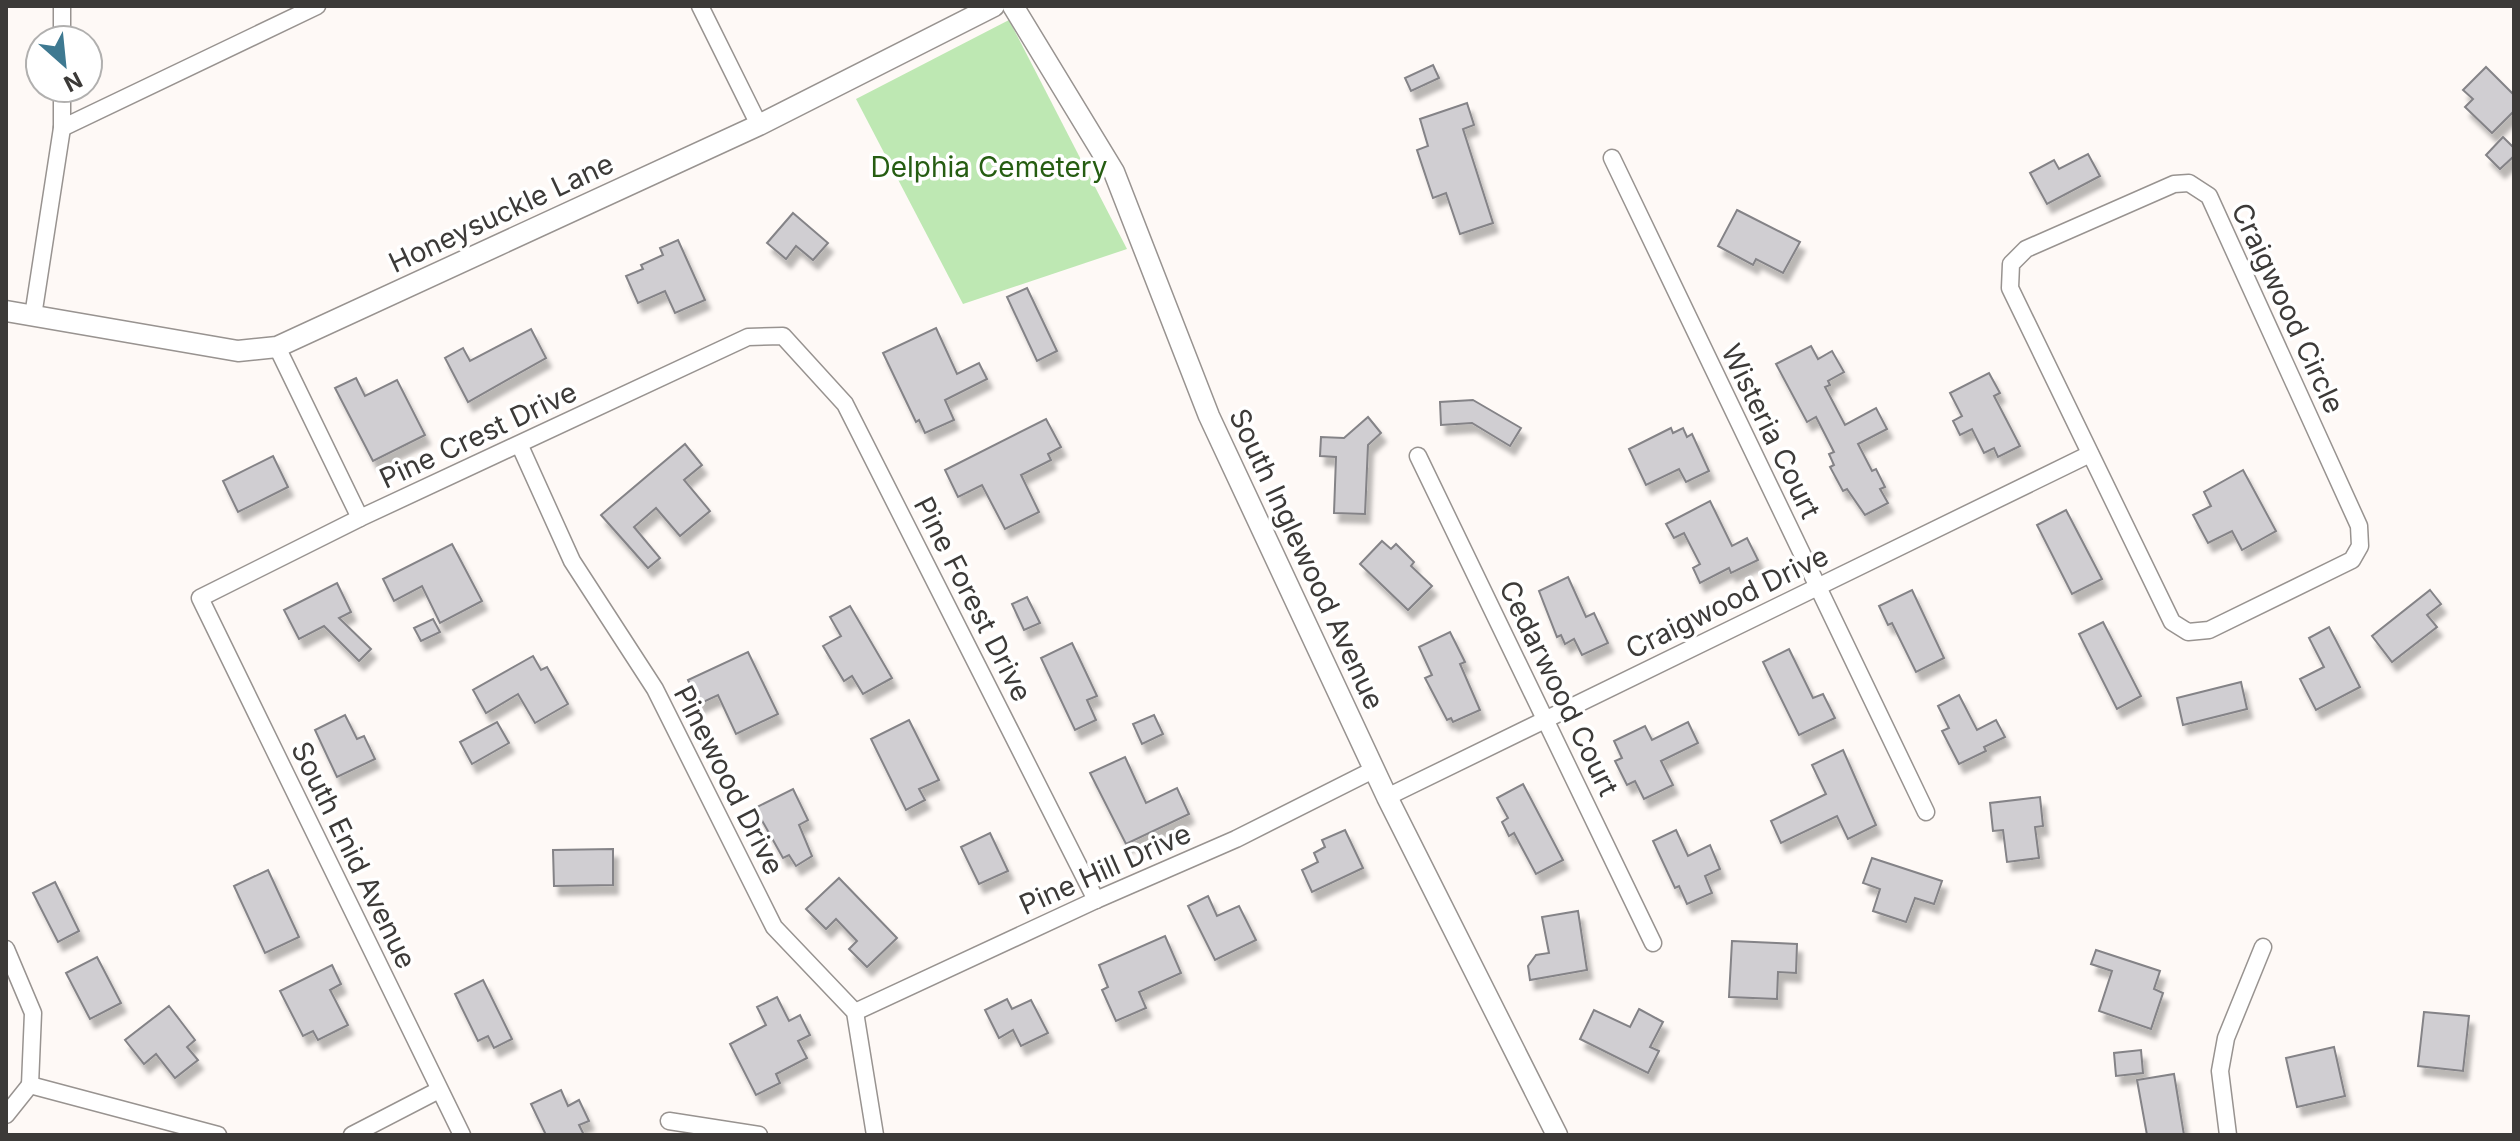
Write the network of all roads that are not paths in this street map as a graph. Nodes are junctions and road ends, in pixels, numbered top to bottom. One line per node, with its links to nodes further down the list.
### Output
1 (317, 6): 7 (street)
2 (700, 6): 6 (street)
3 (994, 6): 6 (street, Honeysuckle Lane)
4 (1013, 6): 20 (street, South Inglewood Avenue)
5 (62, 104): 7 (street)
6 (759, 125): 12 (street, Honeysuckle Lane)
7 (62, 128): 10 (street)
8 (1612, 158): 17 (street, Wisteria Court)
9 (6, 311): 10 (street, Honeysuckle Lane)
10 (33, 316): 12 (street, Honeysuckle Lane)
11 (783, 336): 13 (street, Pine Crest Drive); 23 (street, Pine Forest Drive)
12 (277, 347): 16 (street)
13 (520, 446): 16 (street, Pine Crest Drive); 27 (street, Pinewood Drive)
14 (2090, 454): 14 (street, Craigwood Circle); 17 (street, Craigwood Drive)
15 (1418, 456): 19 (street, Cedarwood Court)
16 (360, 518): 18 (street, Pine Crest Drive)
17 (1817, 587): 19 (street, Craigwood Drive); 22 (street, Wisteria Court)
18 (200, 598): 29 (street, South Enid Avenue)
19 (1545, 720): 21 (street, Craigwood Drive); 24 (street, Cedarwood Court)
20 (1375, 769): 21 (street, South Inglewood Avenue); 23 (street, Pine Hill Drive)
21 (1387, 797): 37 (street, South Inglewood Avenue)
22 (1926, 812)
23 (1096, 900): 27 (street, Pine Hill Drive)
24 (1653, 943)
25 (2263, 947): 38 (street)
26 (6, 949): 28 (street)
27 (855, 1012): 36 (street)
28 (30, 1085): 30 (street); 32 (street)
29 (439, 1090): 33 (street); 34 (street, South Enid Avenue)
30 (6, 1115)
31 (669, 1121): 35 (street)
32 (218, 1135)
33 (352, 1135)
34 (462, 1135)
35 (759, 1135)
36 (875, 1135)
37 (1557, 1135)
38 (2228, 1135)

